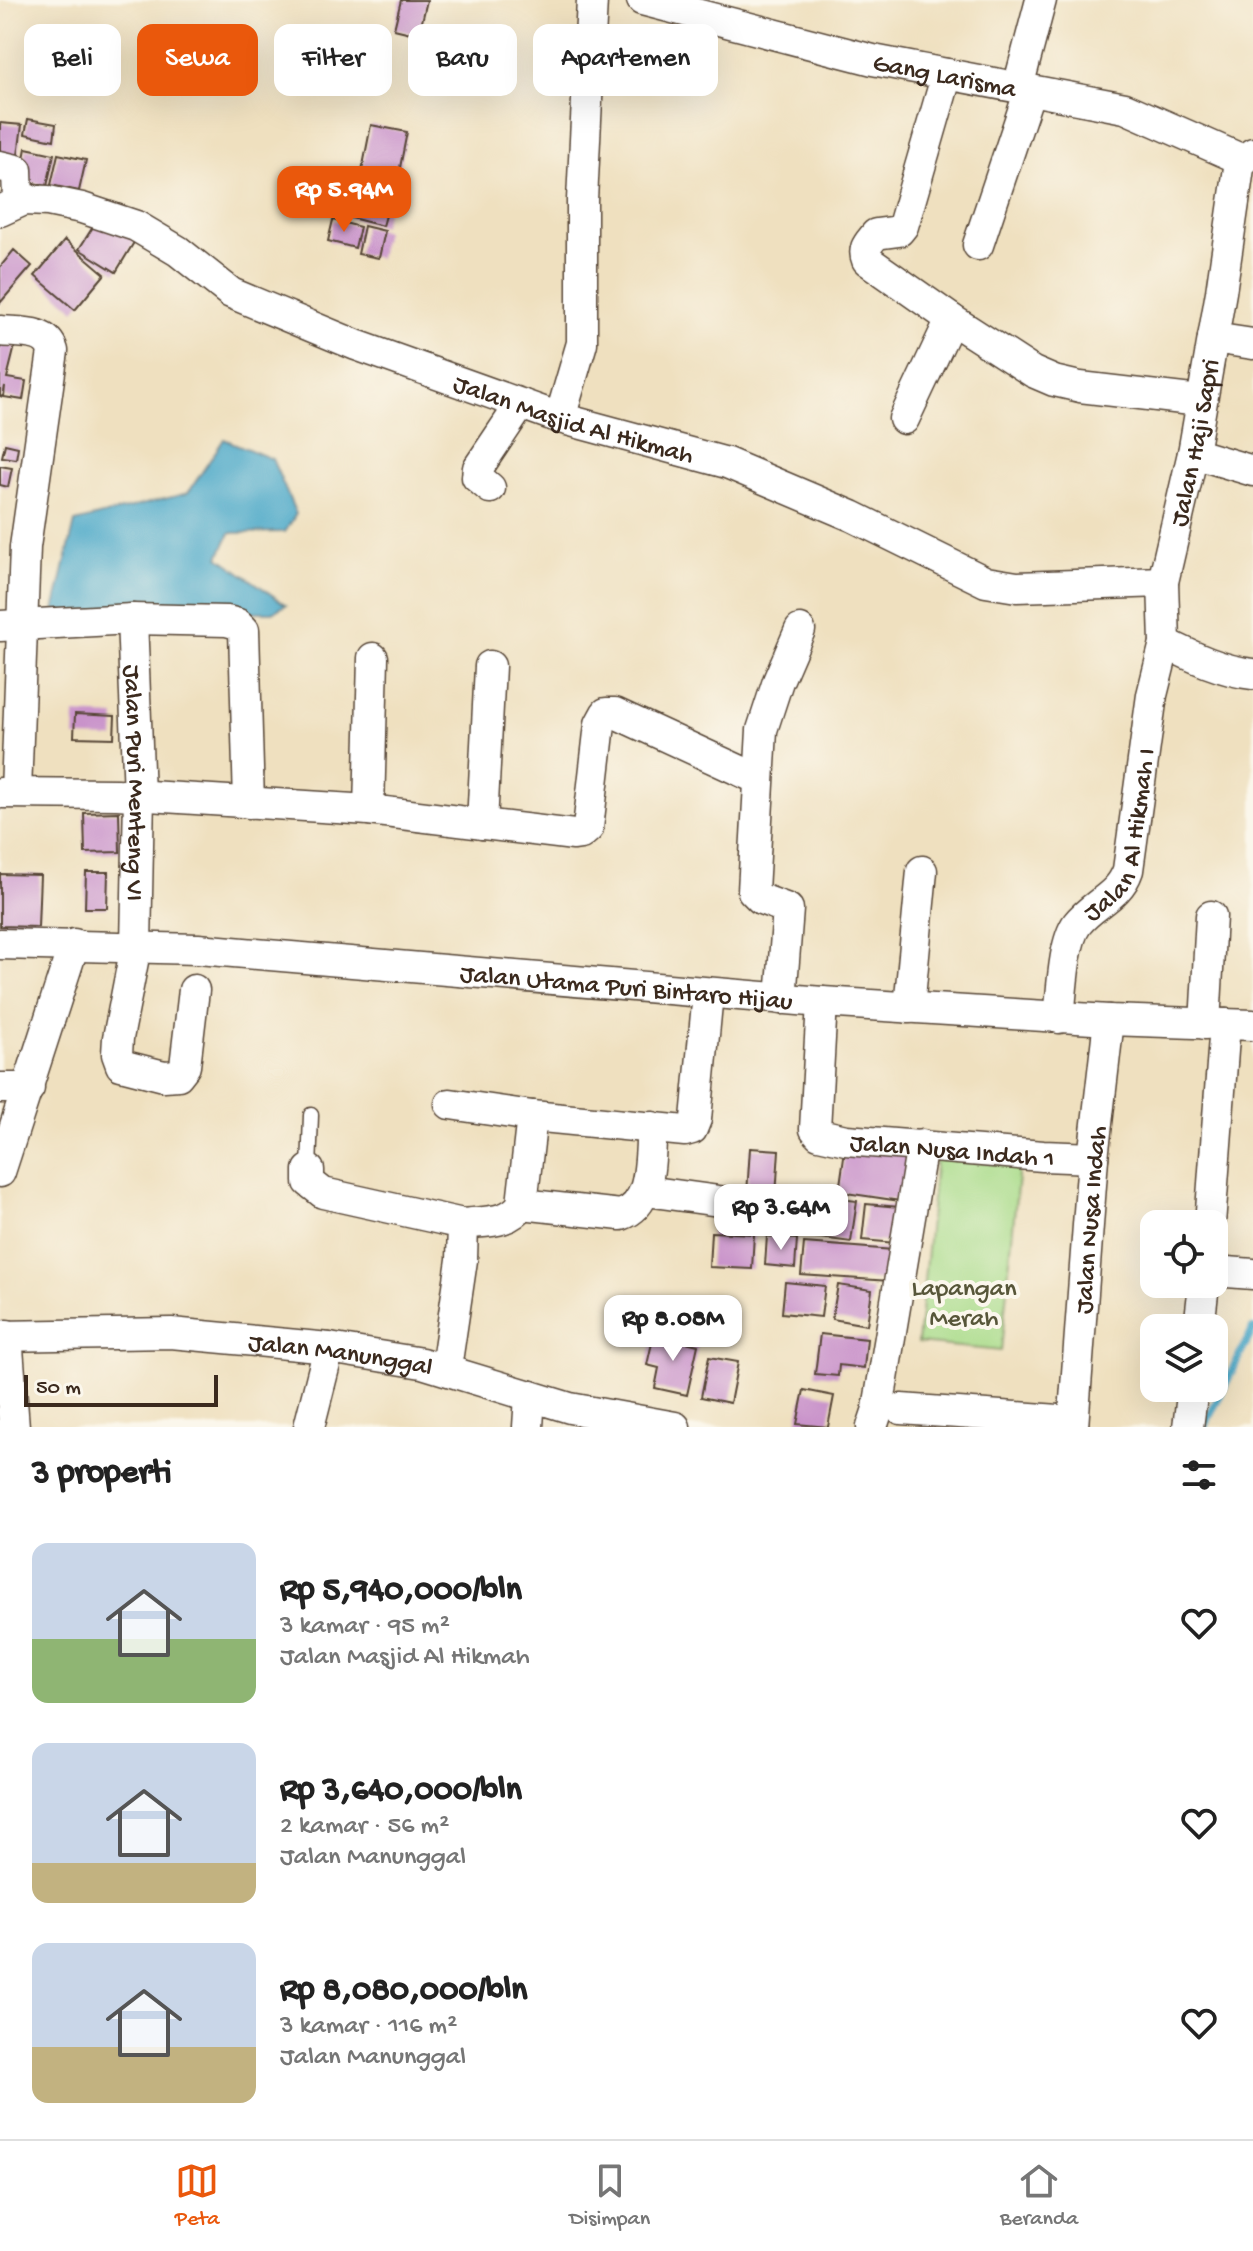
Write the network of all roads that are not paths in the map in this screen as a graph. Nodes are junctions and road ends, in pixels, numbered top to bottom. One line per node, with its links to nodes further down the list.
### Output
1 (592, 0): 16 (street)
2 (642, 0): 4 (street, Gang Larisma)
3 (1041, 0): 5 (street)
4 (947, 74): 5 (street, Gang Larisma); 10 (street)
5 (1024, 88): 7 (street, Gang Larisma); 9 (street)
6 (0, 166): 8 (street)
7 (1247, 167): 12 (street, Jalan Haji Sapri)
8 (9, 206): 15 (street, Jalan Masjid Al Hikmah)
9 (978, 245)
10 (951, 319): 14 (street); 17 (street)
11 (0, 331): 21 (street)
12 (1213, 338): 13 (street); 14 (street, Jalan Haji Sapri)
13 (1253, 344)
14 (1200, 401): 18 (street, Jalan Haji Sapri)
15 (521, 404): 16 (street, Jalan Masjid Al Hikmah); 20 (street)
16 (560, 418): 22 (street, Jalan Masjid Al Hikmah)
17 (904, 419)
18 (1193, 453): 19 (street); 22 (street, Jalan Haji Sapri)
19 (1253, 471)
20 (490, 488)
21 (13, 546): 24 (street)
22 (1163, 582): 26 (street, Jalan Haji Sapri)
23 (132, 619): 24 (street); 32 (street, Jalan Puri Menteng VI); 33 (street)
24 (11, 626): 31 (street)
25 (800, 630): 30 (street)
26 (1165, 643): 29 (street); 46 (street, Jalan Al Hikmah I)
27 (373, 658): 34 (street)
28 (490, 666): 35 (street)
29 (1253, 674)
30 (758, 779): 35 (street); 43 (street)
31 (8, 793): 32 (street)
32 (139, 795): 33 (street); 40 (street, Jalan Puri Menteng VI)
33 (249, 803): 34 (street)
34 (369, 810): 35 (street)
35 (482, 824)
36 (922, 871): 45 (street)
37 (1211, 916): 48 (street)
38 (0, 944): 39 (street, Jalan Utama Puri Bintaro Hijau)
39 (74, 944): 40 (street, Jalan Utama Puri Bintaro Hijau); 49 (street)
40 (136, 946): 41 (street, Jalan Puri Menteng VI); 42 (street, Jalan Utama Puri Bintaro Hijau)
41 (194, 990)
42 (708, 993): 43 (street, Jalan Utama Puri Bintaro Hijau); 53 (street)
43 (781, 999): 44 (street, Jalan Utama Puri Bintaro Hijau)
44 (822, 1002): 45 (street, Jalan Utama Puri Bintaro Hijau); 54 (street, Jalan Nusa Indah 1)
45 (909, 1008): 46 (street, Jalan Utama Puri Bintaro Hijau)
46 (1059, 1018): 47 (street, Jalan Utama Puri Bintaro Hijau)
47 (1109, 1020): 48 (street, Jalan Utama Puri Bintaro Hijau); 55 (street, Jalan Nusa Indah)
48 (1228, 1024): 61 (street)
49 (15, 1088): 57 (street)
50 (450, 1104): 52 (street)
51 (311, 1115): 56 (lane)
52 (532, 1116): 53 (street); 59 (street)
53 (652, 1127): 58 (street)
54 (922, 1145): 55 (street, Jalan Nusa Indah 1); 78 (street)
55 (1093, 1158): 73 (street, Jalan Nusa Indah)
56 (309, 1170): 62 (street)
57 (0, 1172)
58 (646, 1191): 59 (street); 60 (street)
59 (522, 1204): 62 (street)
60 (770, 1208)
61 (1211, 1210)
62 (463, 1224): 67 (street)
63 (1228, 1272): 64 (street)
64 (1253, 1274)
65 (4, 1336): 66 (street, Jalan Manunggal); 74 (street)
66 (329, 1348): 67 (street, Jalan Manunggal); 75 (street)
67 (446, 1368): 68 (street, Jalan Manunggal)
68 (530, 1396): 72 (street, Jalan Manunggal); 76 (street)
69 (1191, 1402): 79 (street)
70 (901, 1409): 71 (street, Jalan Nusa Indah)
71 (958, 1420): 73 (street, Jalan Nusa Indah)
72 (642, 1424): 77 (street, Jalan Manunggal)
73 (1073, 1424)
74 (14, 1427)
75 (309, 1427)
76 (528, 1427)
77 (675, 1427)
78 (872, 1427)
79 (1188, 1427)

